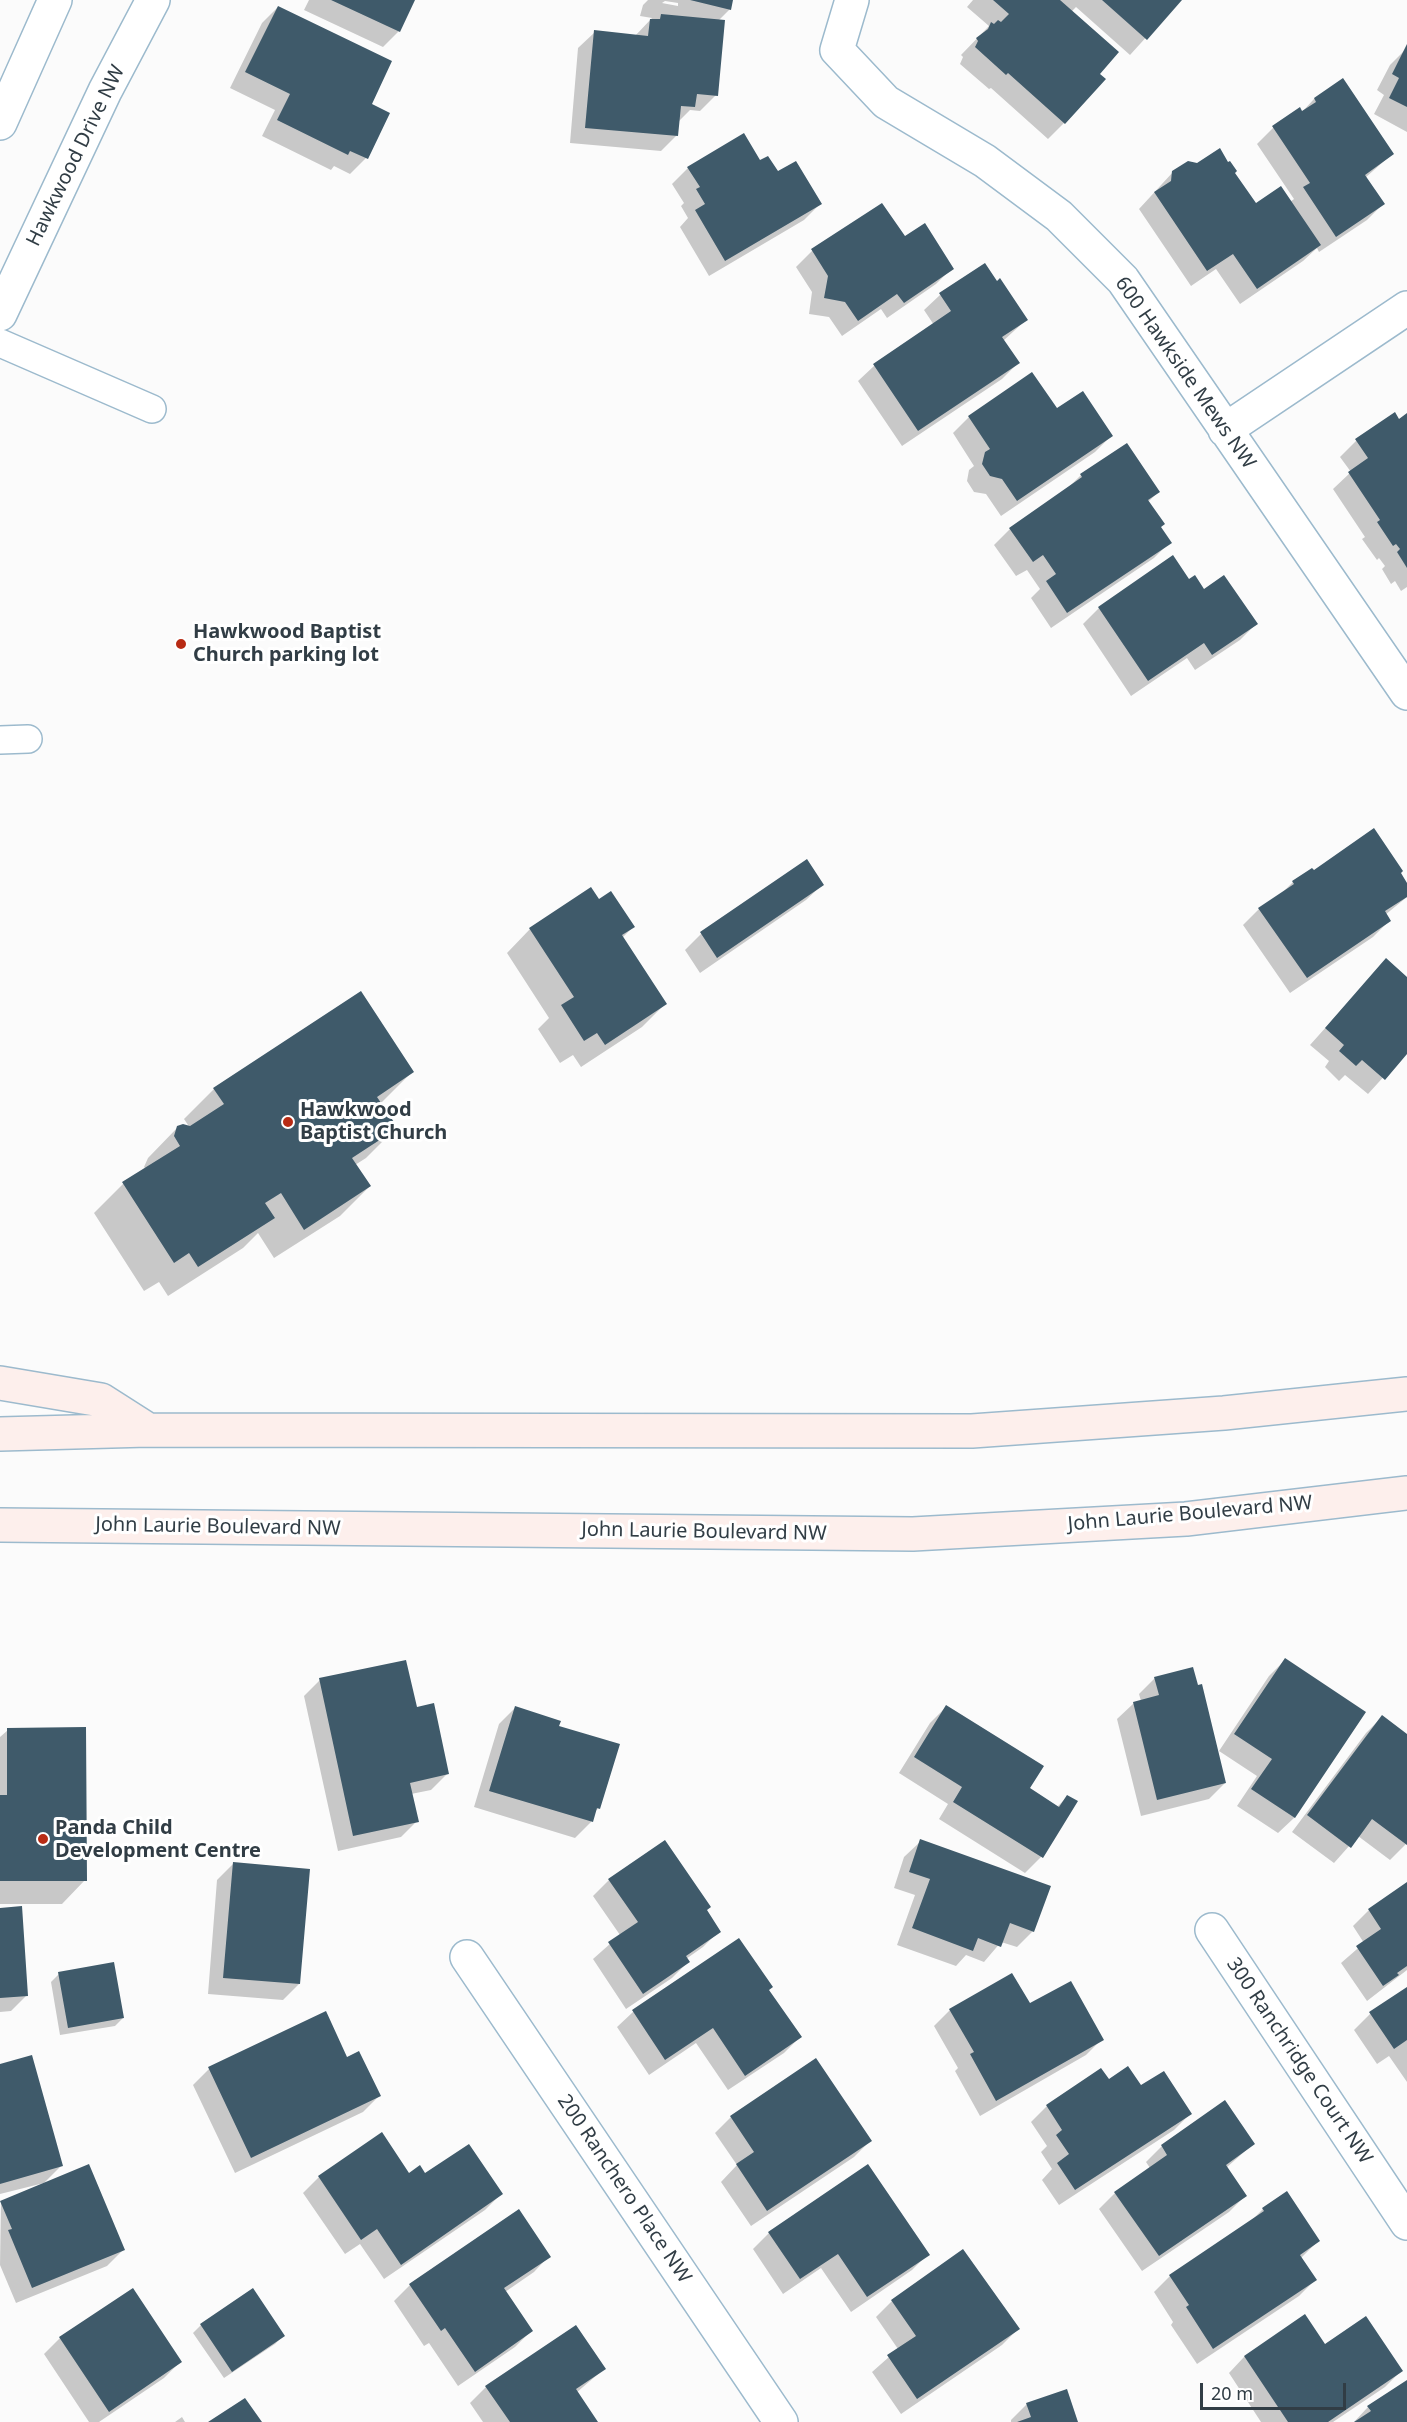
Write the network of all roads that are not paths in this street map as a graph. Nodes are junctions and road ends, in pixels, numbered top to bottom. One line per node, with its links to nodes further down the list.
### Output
1 (55, 0): 4 (street)
2 (153, 0): 6 (street, Hawkwood Drive NW)
3 (852, 0): 9 (street, 600 Hawkside Mews NW)
4 (0, 123)
5 (1407, 308): 9 (street)
6 (0, 314)
7 (0, 343): 8 (lane)
8 (152, 409)
9 (1226, 430): 10 (street, 600 Hawkside Mews NW)
10 (1407, 693)
11 (28, 739): 12 (lane)
12 (0, 740)
13 (0, 1383): 15 (main road)
14 (1407, 1394): 15 (main road)
15 (148, 1430): 16 (main road)
16 (0, 1434)
17 (1407, 1493): 18 (main road, John Laurie Boulevard NW)
18 (0, 1525)
19 (1212, 1930): 21 (street, 300 Ranchridge Court NW)
20 (467, 1957): 23 (street, 200 Ranchero Place NW)
21 (1396, 2185): 22 (street, 300 Ranchridge Court NW)
22 (1407, 2223)
23 (781, 2422)

